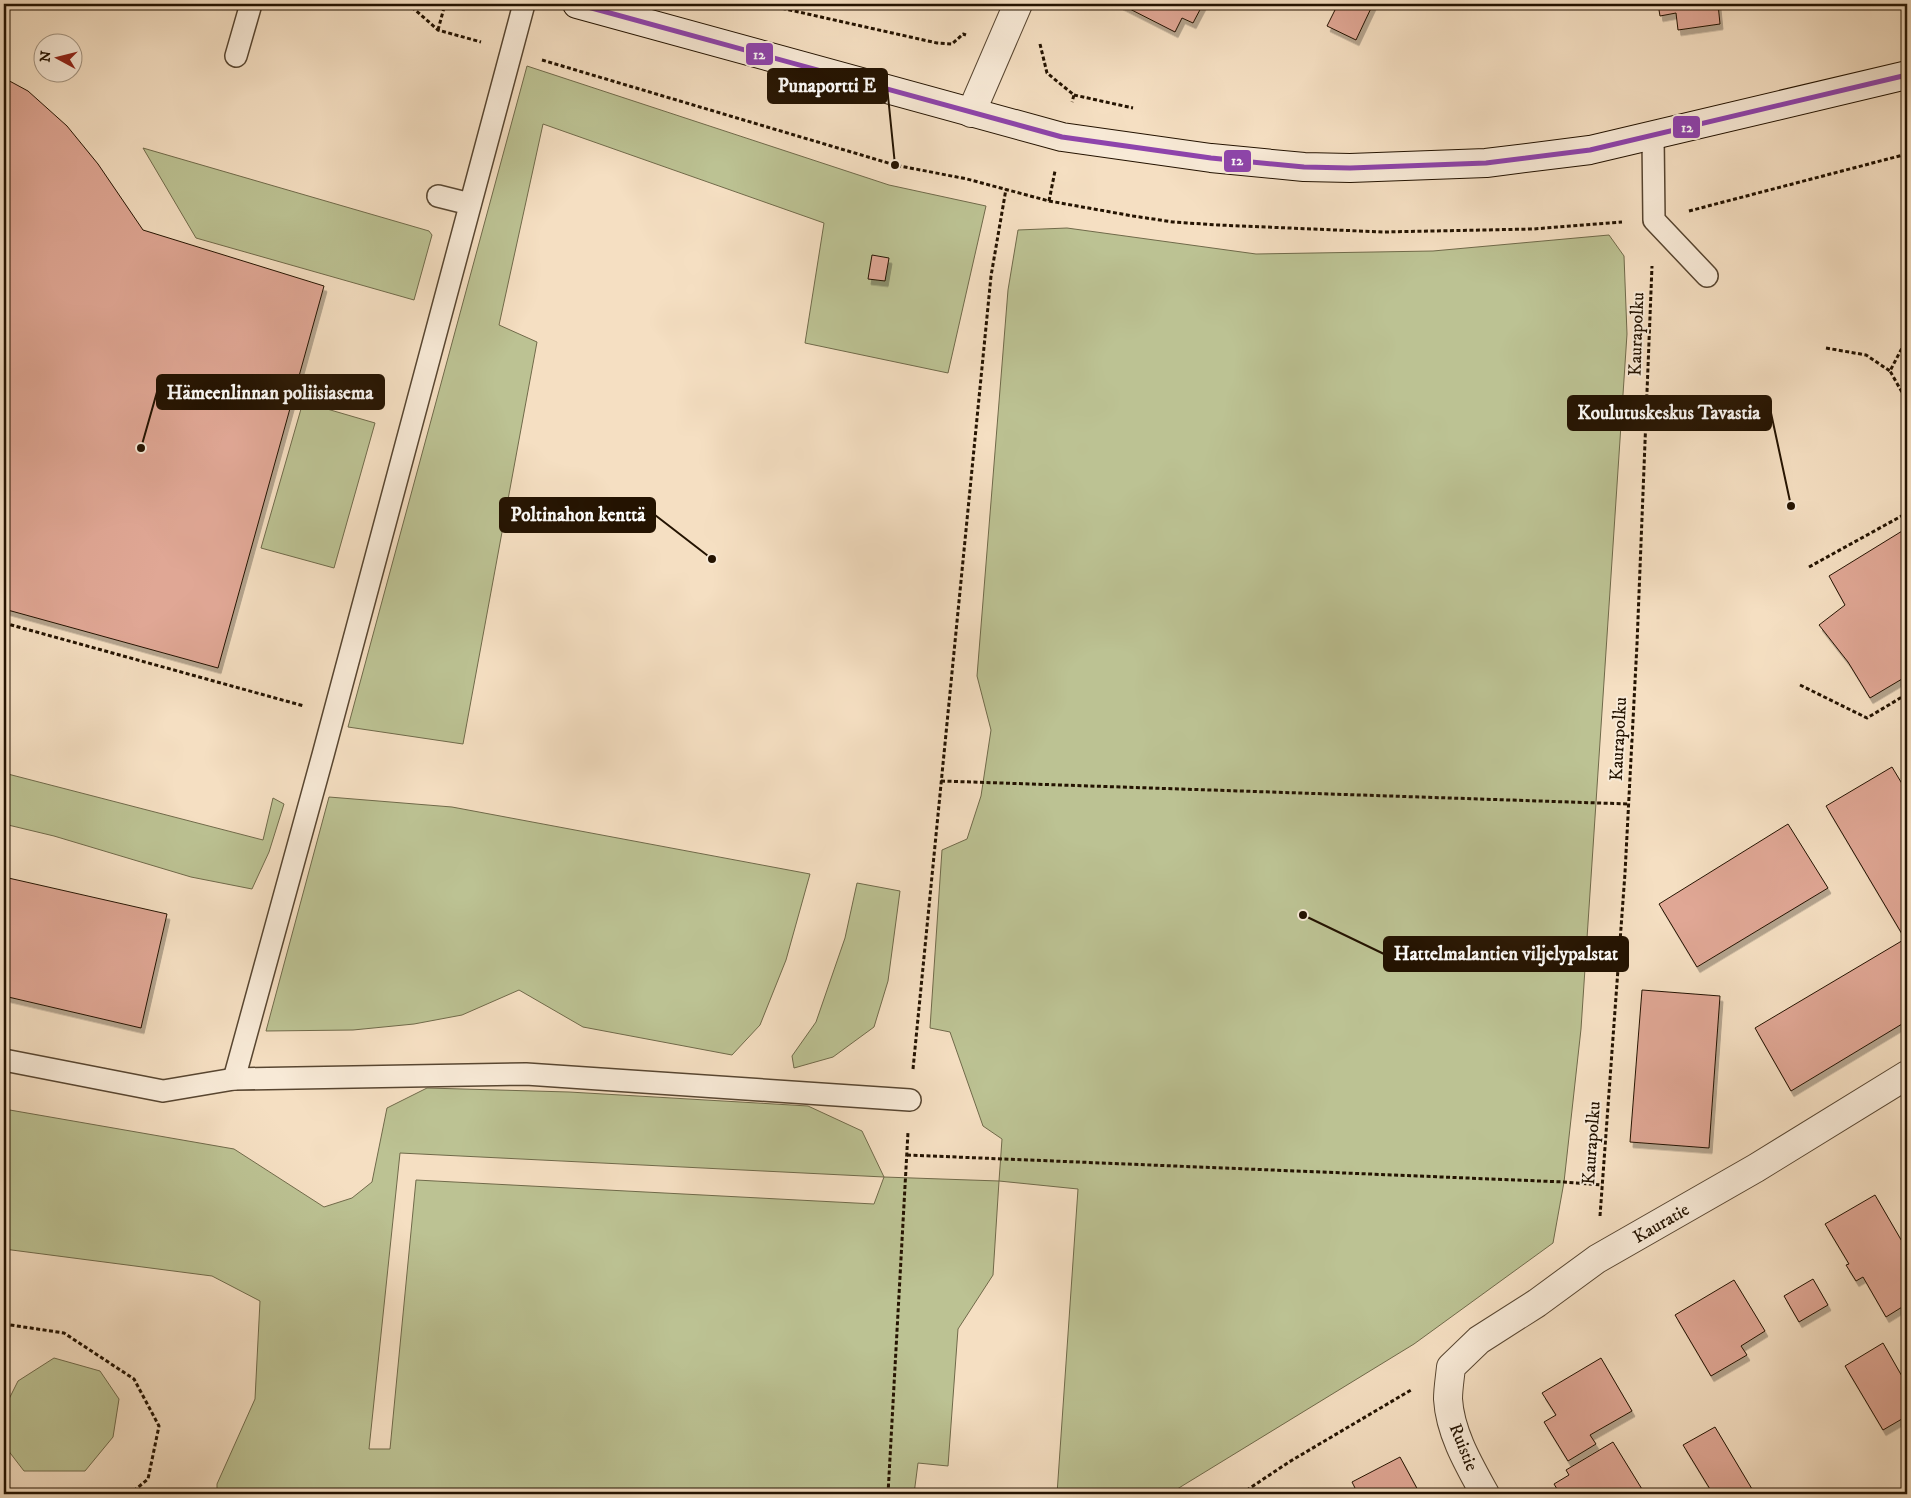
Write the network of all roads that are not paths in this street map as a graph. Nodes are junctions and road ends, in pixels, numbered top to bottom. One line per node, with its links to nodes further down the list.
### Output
1 (251, 4): 5 (lane)
2 (524, 4): 10 (lane)
3 (577, 4): 7 (main road)
4 (1018, 4): 7 (main road)
5 (236, 56)
6 (1907, 75): 8 (main road)
7 (971, 113): 8 (main road)
8 (1653, 136): 11 (lane)
9 (438, 196): 10 (lane)
10 (470, 204): 14 (lane)
11 (1707, 276)
12 (4, 1060): 14 (lane)
13 (1907, 1075): 16 (main road, Kauratie)
14 (234, 1079): 15 (lane)
15 (910, 1100)
16 (1448, 1398): 17 (main road, Ruistie)
17 (1485, 1494)

